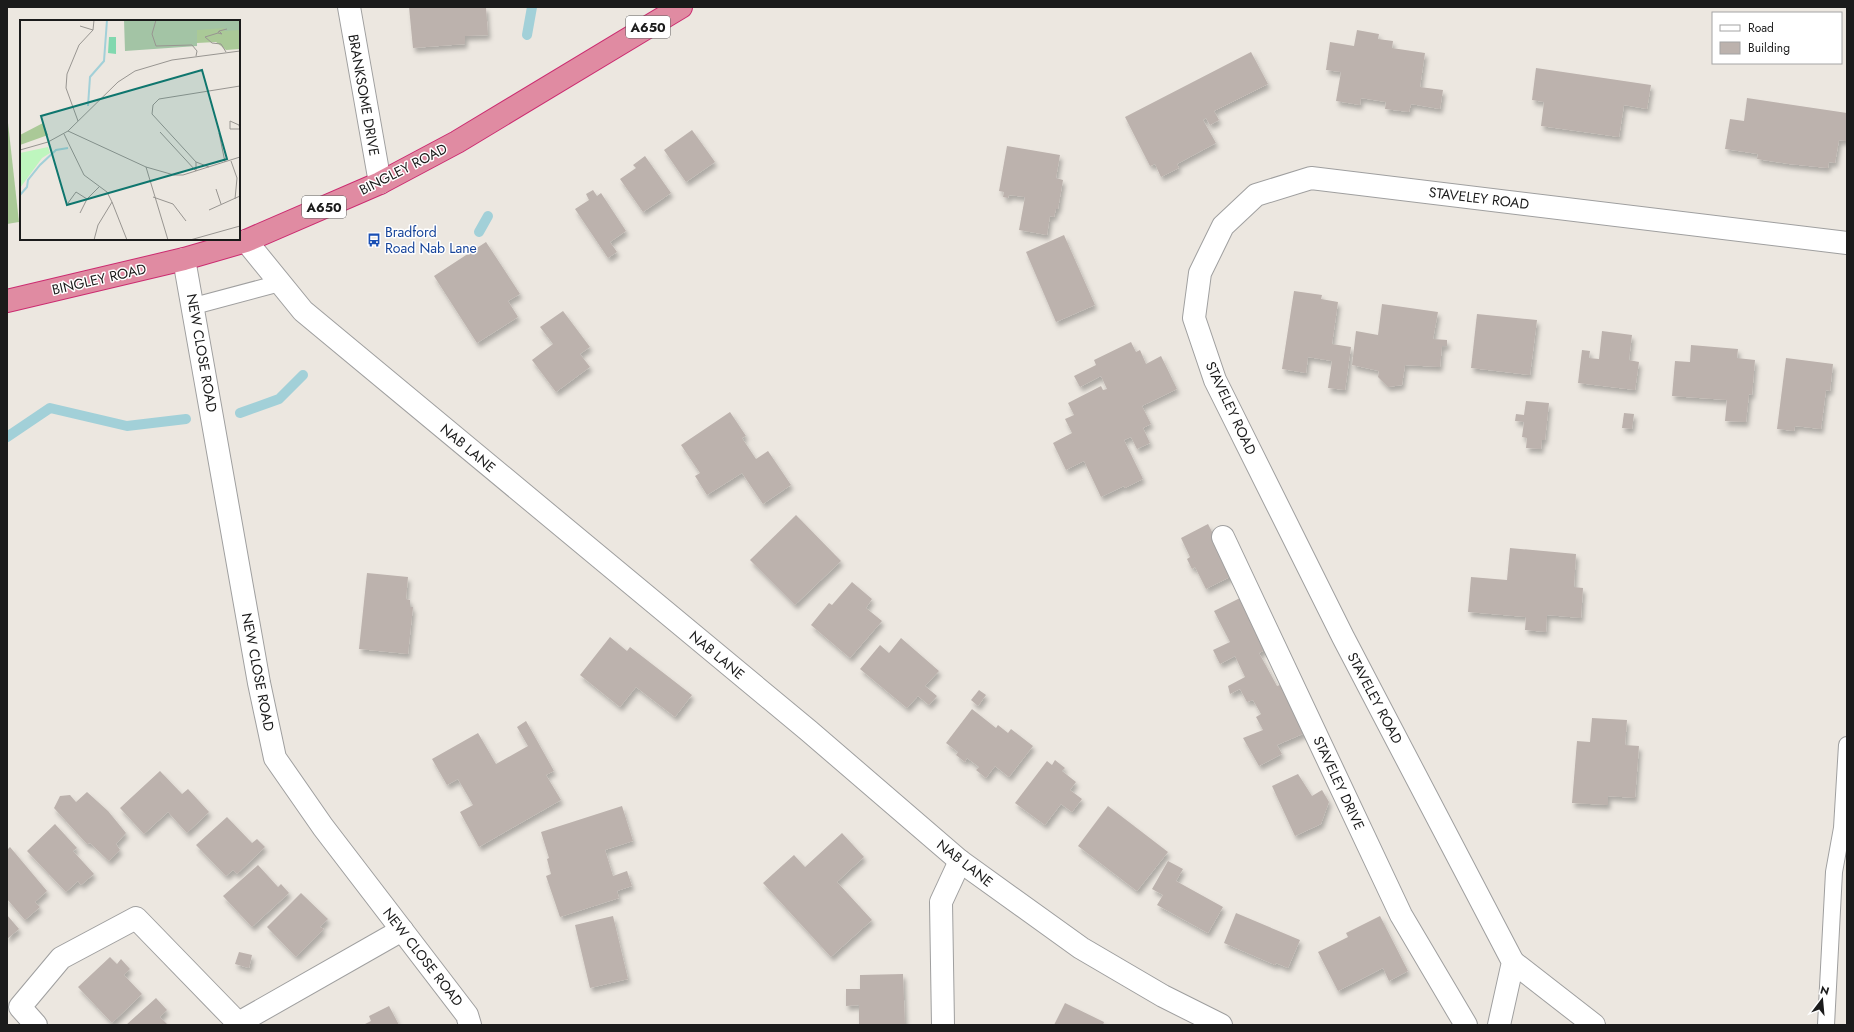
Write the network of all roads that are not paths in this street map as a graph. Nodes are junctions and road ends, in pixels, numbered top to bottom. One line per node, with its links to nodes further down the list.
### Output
1 (349, 7): 3 (street, BRANKSOME DRIVE)
2 (681, 7): 3 (highway, BINGLEY ROAD / A650)
3 (380, 183): 4 (highway, BINGLEY ROAD / A650)
4 (246, 241): 6 (highway, BINGLEY ROAD / A650); 7 (street, NAB LANE)
5 (1847, 243): 14 (street, STAVELEY ROAD)
6 (184, 259): 8 (highway, BINGLEY ROAD / A650); 9 (street, NEW CLOSE ROAD)
7 (280, 283): 9 (lane); 12 (street, NAB LANE)
8 (7, 301)
9 (194, 306): 13 (street, NEW CLOSE ROAD)
10 (1223, 537): 20 (street, STAVELEY DRIVE)
11 (1847, 745): 23 (lane)
12 (960, 861): 18 (street); 19 (street, NAB LANE)
13 (402, 930): 15 (street); 17 (street, NEW CLOSE ROAD)
14 (1513, 962): 21 (street); 22 (street, STAVELEY ROAD)
15 (236, 1024): 16 (street)
16 (36, 1025)
17 (470, 1025)
18 (943, 1025)
19 (1221, 1025)
20 (1466, 1025)
21 (1499, 1025)
22 (1594, 1025)
23 (1826, 1025)

